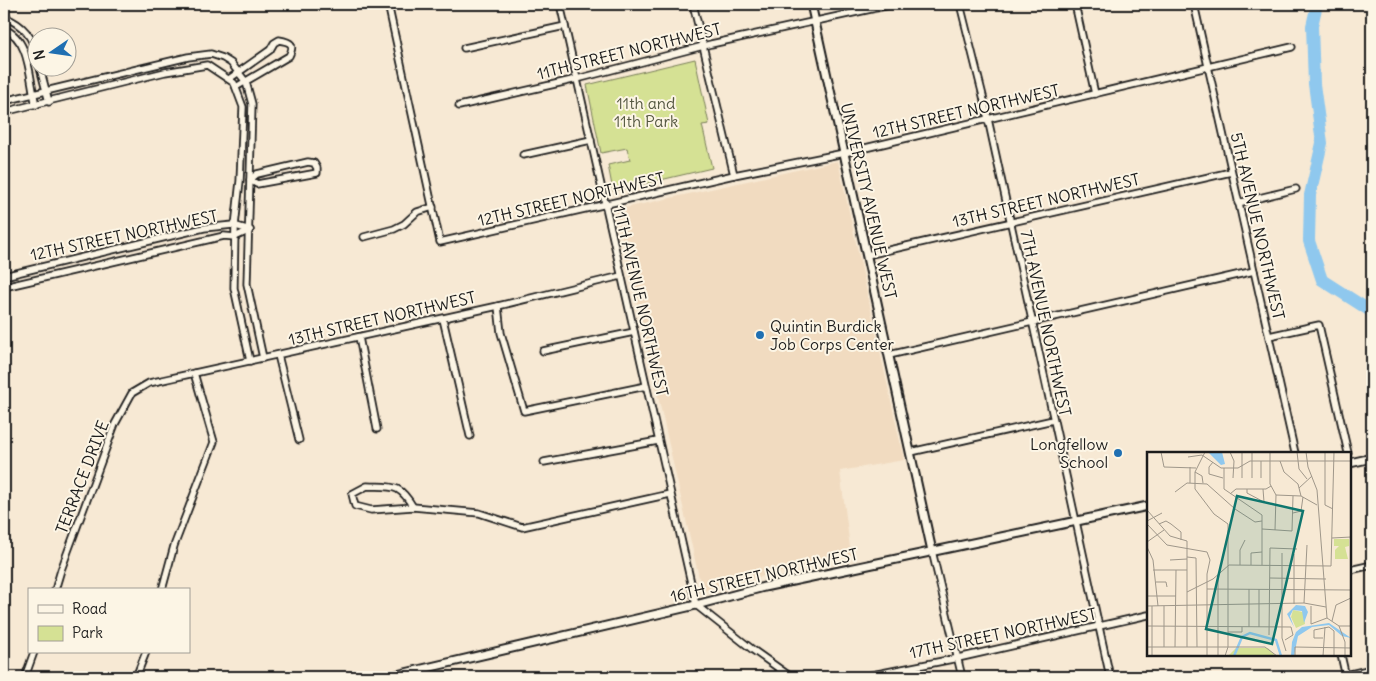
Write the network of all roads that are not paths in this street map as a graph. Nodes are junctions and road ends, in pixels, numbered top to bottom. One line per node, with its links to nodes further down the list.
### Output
1 (388, 4): 43 (street)
2 (560, 4): 11 (street, 11TH AVENUE NORTHWEST)
3 (693, 4): 16 (street)
4 (811, 4): 10 (street, UNIVERSITY AVENUE WEST)
5 (894, 4): 10 (street, 11TH STREET NORTHWEST)
6 (960, 4): 32 (street, 7TH AVENUE NORTHWEST)
7 (1075, 4): 26 (street)
8 (1194, 4): 17 (street, 5TH AVENUE NORTHWEST)
9 (4, 17): 13 (street)
10 (815, 22): 16 (street, 11TH STREET NORTHWEST); 34 (street, UNIVERSITY AVENUE WEST)
11 (565, 26): 15 (street); 21 (street, 11TH AVENUE NORTHWEST)
12 (4, 29): 25 (street)
13 (28, 33)
14 (1292, 46): 17 (street, 12TH STREET NORTHWEST)
15 (464, 48)
16 (703, 48): 21 (street, 11TH STREET NORTHWEST); 37 (street)
17 (1207, 67): 26 (street, 12TH STREET NORTHWEST); 36 (street, 5TH AVENUE NORTHWEST)
18 (239, 72): 20 (street); 22 (street); 22 (street); 24 (street)
19 (43, 78): 24 (street)
20 (229, 79): 23 (street); 28 (street)
21 (577, 79): 30 (street, 11TH STREET NORTHWEST); 33 (street, 11TH AVENUE NORTHWEST)
22 (246, 82): 23 (street); 38 (street)
23 (236, 87): 39 (street)
24 (46, 91): 25 (street); 28 (street)
25 (33, 94): 27 (street); 29 (street)
26 (1095, 94): 32 (street, 12TH STREET NORTHWEST)
27 (4, 101)
28 (49, 102): 29 (street)
29 (36, 105): 31 (street)
30 (459, 106)
31 (4, 112)
32 (988, 120): 34 (street, 12TH STREET NORTHWEST); 44 (street, 7TH AVENUE NORTHWEST)
33 (591, 140): 35 (street); 42 (street, 11TH AVENUE NORTHWEST)
34 (844, 153): 37 (street, 12TH STREET NORTHWEST); 49 (street, UNIVERSITY AVENUE WEST)
35 (523, 155)
36 (1231, 172): 41 (street, 5TH AVENUE NORTHWEST); 44 (street, 13TH STREET NORTHWEST)
37 (734, 175): 42 (street, 12TH STREET NORTHWEST)
38 (250, 180): 38 (street); 39 (street); 46 (street)
39 (240, 181): 45 (street)
40 (1296, 189): 41 (street)
41 (1238, 203): 50 (street, 5TH AVENUE NORTHWEST)
42 (605, 205): 43 (street, 12TH STREET NORTHWEST); 52 (street, 11TH AVENUE NORTHWEST)
43 (433, 207): 48 (street)
44 (1010, 222): 49 (street, 13TH STREET NORTHWEST); 56 (street, 7TH AVENUE NORTHWEST)
45 (235, 226): 46 (street, 12TH STREET NORTHWEST); 47 (street); 51 (street, 12TH STREET NORTHWEST)
46 (250, 230): 47 (street); 63 (street)
47 (235, 237): 53 (street); 64 (street)
48 (364, 237)
49 (867, 255): 62 (street, UNIVERSITY AVENUE WEST)
50 (1254, 271): 56 (street); 58 (street, 5TH AVENUE NORTHWEST)
51 (4, 276)
52 (621, 276): 54 (street, 13TH STREET NORTHWEST); 57 (street, 11TH AVENUE NORTHWEST)
53 (4, 287)
54 (498, 306): 55 (street, 13TH STREET NORTHWEST); 67 (street)
55 (443, 319): 59 (street, 13TH STREET NORTHWEST); 70 (street)
56 (1032, 322): 62 (street); 68 (street, 7TH AVENUE NORTHWEST)
57 (634, 332): 60 (street); 67 (street, 11TH AVENUE NORTHWEST)
58 (1269, 336): 74 (street, 5TH AVENUE NORTHWEST); 75 (street)
59 (359, 337): 61 (street, 13TH STREET NORTHWEST); 69 (street)
60 (543, 351)
61 (278, 355): 63 (street, 13TH STREET NORTHWEST); 71 (street)
62 (889, 355): 73 (street, UNIVERSITY AVENUE WEST)
63 (263, 358): 64 (street, 13TH STREET NORTHWEST)
64 (250, 361): 65 (street, 13TH STREET NORTHWEST)
65 (194, 373): 66 (street, 13TH STREET NORTHWEST); 87 (street)
66 (148, 383): 86 (street, TERRACE DRIVE)
67 (646, 386): 72 (street, 11TH AVENUE NORTHWEST)
68 (1053, 420): 73 (street); 82 (street, 7TH AVENUE NORTHWEST)
69 (377, 429)
70 (470, 436)
71 (299, 440)
72 (658, 441): 77 (street); 79 (street, 11TH AVENUE NORTHWEST)
73 (911, 452): 83 (street, UNIVERSITY AVENUE WEST)
74 (1295, 452)
75 (1348, 452)
76 (1372, 458): 78 (street)
77 (544, 462)
78 (1351, 462)
79 (670, 494): 81 (street); 88 (street, 11TH AVENUE NORTHWEST)
80 (1147, 506): 82 (street, 16TH STREET NORTHWEST)
81 (413, 507): 81 (street)
82 (1075, 522): 83 (street, 16TH STREET NORTHWEST); 90 (street, 7TH AVENUE NORTHWEST)
83 (932, 552): 88 (street, 16TH STREET NORTHWEST); 94 (street)
84 (1372, 564): 85 (street)
85 (1351, 570)
86 (56, 588)
87 (163, 588)
88 (696, 605): 99 (street, 16TH STREET NORTHWEST); 100 (street)
89 (1147, 615): 90 (street, 17TH STREET NORTHWEST)
90 (1099, 626): 94 (street, 17TH STREET NORTHWEST); 103 (street, 7TH AVENUE NORTHWEST)
91 (33, 654): 97 (street)
92 (145, 654): 98 (street)
93 (1341, 656): 96 (street)
94 (958, 658): 101 (street, 17TH STREET NORTHWEST); 102 (street)
95 (1372, 669): 96 (street)
96 (1346, 676): 104 (street)
97 (25, 677)
98 (136, 677)
99 (388, 677)
100 (792, 677)
101 (862, 677)
102 (962, 677)
103 (1110, 677)
104 (1337, 677)

